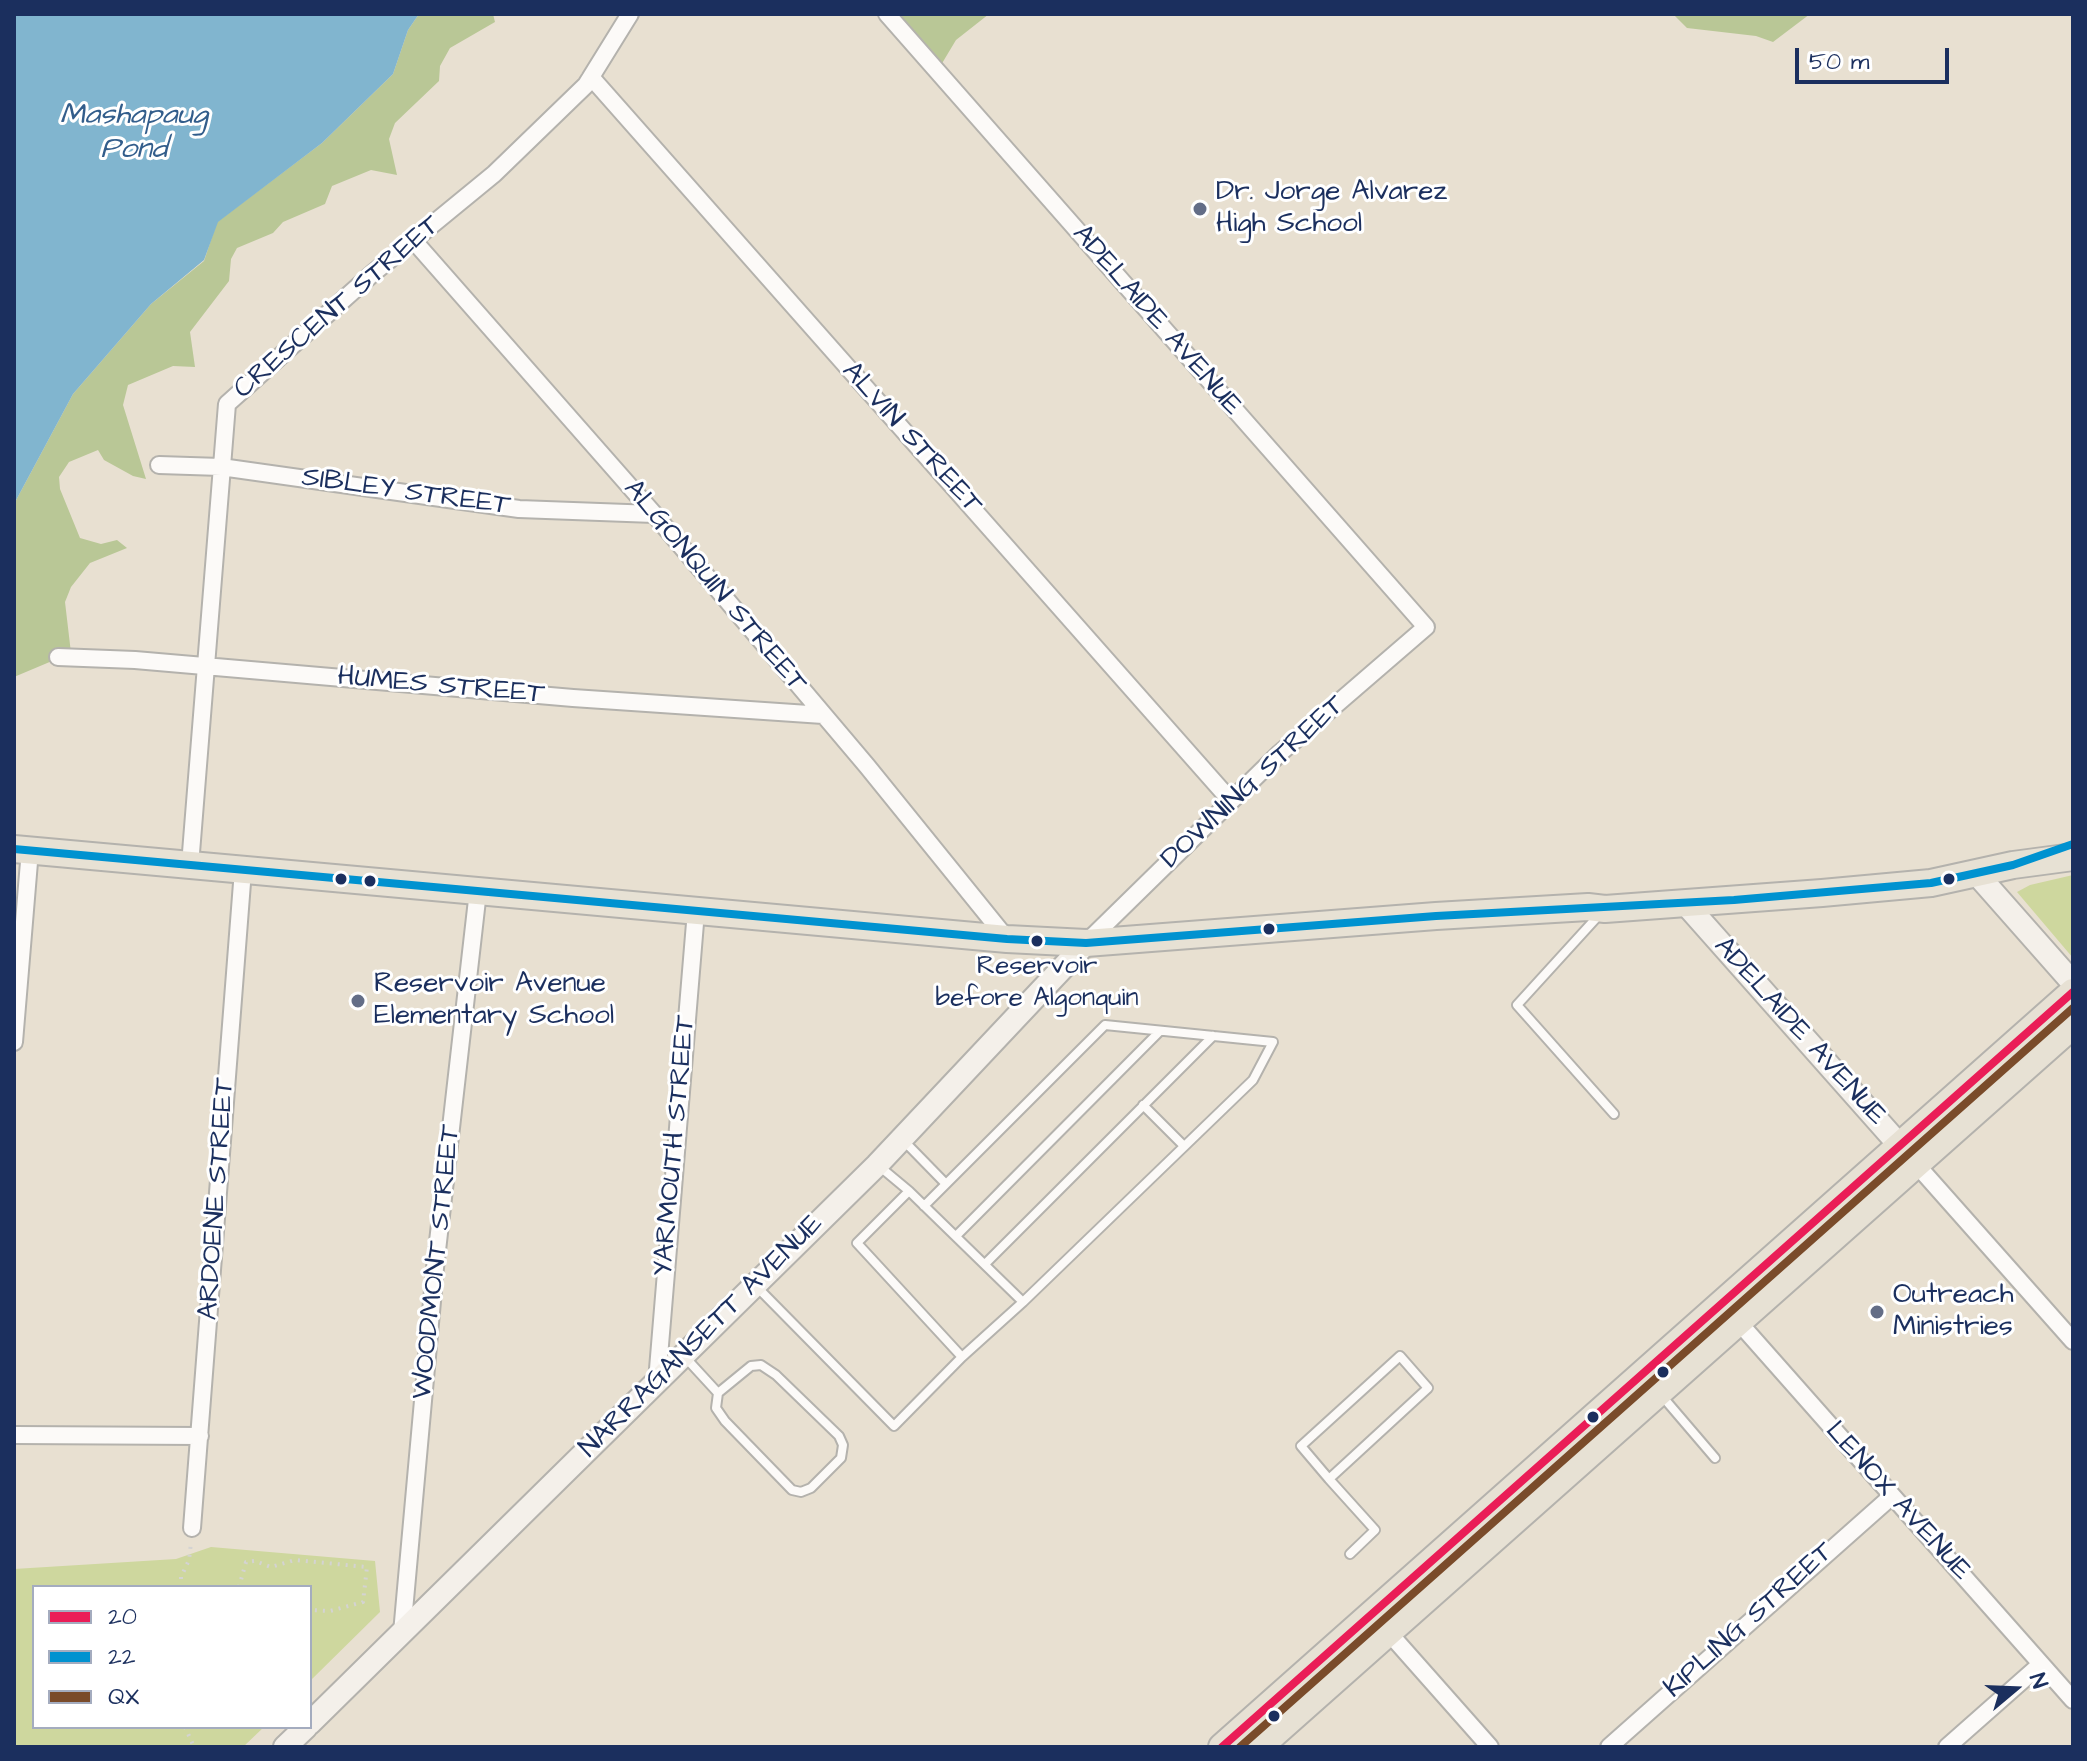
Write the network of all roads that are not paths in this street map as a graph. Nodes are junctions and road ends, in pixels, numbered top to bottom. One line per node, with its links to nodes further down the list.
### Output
1 (630, 14): 3 (street, CRESCENT STREET)
2 (887, 14): 8 (street, ADELAIDE AVENUE)
3 (591, 77): 4 (street, CRESCENT STREET); 12 (street, ALVIN STREET)
4 (414, 241): 6 (street, CRESCENT STREET); 7 (street, ALGONQUIN STREET)
5 (159, 465): 6 (street, SIBLEY STREET)
6 (221, 467): 7 (street, SIBLEY STREET); 10 (street, CRESCENT STREET)
7 (654, 514): 11 (street, ALGONQUIN STREET)
8 (1426, 627): 12 (street, DOWNING STREET)
9 (58, 657): 10 (street, HUMES STREET)
10 (206, 666): 11 (street, HUMES STREET); 16 (street, CRESCENT STREET)
11 (823, 715): 24 (street, ALGONQUIN STREET)
12 (1231, 801): 25 (street, DOWNING STREET)
13 (2073, 844): 17 (main road)
14 (22, 849): 16 (main road); 31 (street)
15 (2073, 857): 17 (main road)
16 (190, 865): 18 (main road)
17 (2013, 865): 19 (main road)
18 (243, 870): 20 (main road); 53 (street, ARDOENE STREET)
19 (1975, 872): 21 (main road); 26 (street)
20 (478, 891): 23 (main road); 60 (street, WOODMONT STREET)
21 (1684, 902): 22 (main road); 36 (street, ADELAIDE AVENUE)
22 (1597, 908): 25 (main road); 33 (lane)
23 (696, 911): 24 (main road); 49 (street, YARMOUTH STREET)
24 (1007, 939): 25 (main road)
25 (1086, 943): 34 (street, NARRAGANSETT AVENUE)
26 (2073, 983)
27 (2073, 992): 36 (main road)
28 (2073, 1025): 36 (main road)
29 (1160, 1031): 30 (lane); 38 (lane); 41 (lane)
30 (1213, 1036): 32 (lane); 35 (lane)
31 (14, 1042)
32 (1143, 1105): 35 (lane); 42 (lane)
33 (1614, 1114)
34 (901, 1138): 37 (street, NARRAGANSETT AVENUE); 38 (lane)
35 (1184, 1146): 44 (lane)
36 (1908, 1155): 45 (main road); 46 (street, ADELAIDE AVENUE)
37 (877, 1165): 39 (lane); 43 (street, NARRAGANSETT AVENUE)
38 (946, 1184): 40 (lane)
39 (909, 1191): 40 (lane); 48 (lane)
40 (924, 1206): 41 (lane)
41 (956, 1236): 42 (lane)
42 (985, 1264): 44 (lane)
43 (755, 1284): 47 (street, NARRAGANSETT AVENUE); 48 (lane)
44 (1023, 1302): 48 (lane)
45 (1730, 1313): 50 (main road); 56 (street, LENOX AVENUE); 59 (main road)
46 (2073, 1341)
47 (683, 1355): 49 (street, NARRAGANSETT AVENUE); 51 (lane)
48 (962, 1357)
49 (657, 1381): 60 (street, NARRAGANSETT AVENUE)
50 (1659, 1392): 54 (lane); 59 (main road)
51 (718, 1393): 51 (lane)
52 (14, 1435): 53 (street)
53 (200, 1436): 57 (street, ARDOENE STREET)
54 (1715, 1458)
55 (1329, 1479): 55 (lane); 58 (lane)
56 (1892, 1496): 61 (street, LENOX AVENUE); 69 (street, KIPLING STREET)
57 (192, 1528)
58 (1350, 1554)
59 (1380, 1623): 66 (main road); 67 (main road); 68 (street)
60 (402, 1633): 63 (street, NARRAGANSETT AVENUE)
61 (2041, 1664): 62 (street, LENOX AVENUE); 70 (street)
62 (2073, 1700)
63 (312, 1721)
64 (304, 1729): 65 (street, NARRAGANSETT AVENUE)
65 (285, 1747)
66 (1222, 1747)
67 (1259, 1747)
68 (1490, 1747)
69 (1609, 1747)
70 (1947, 1747)

